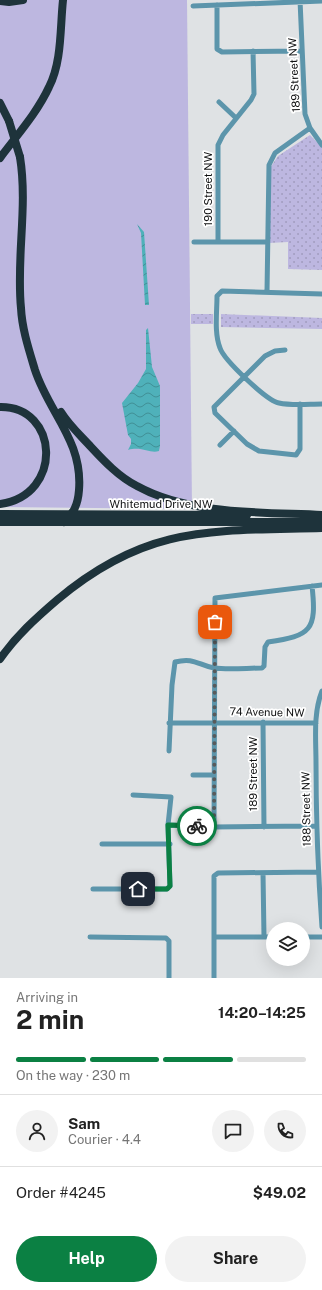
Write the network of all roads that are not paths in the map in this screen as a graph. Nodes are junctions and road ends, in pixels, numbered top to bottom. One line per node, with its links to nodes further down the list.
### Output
1 (23, 0): 3 (highway)
2 (63, 0): 15 (highway)
3 (0, 1)
4 (300, 1): 5 (street); 6 (street); 9 (street, 189 Street NW)
5 (322, 1)
6 (217, 5): 7 (street); 8 (street)
7 (193, 6)
8 (253, 51): 9 (street); 12 (street, 190 Street NW)
9 (302, 51): 13 (street, 189 Street NW)
10 (219, 102): 12 (street)
11 (0, 103): 22 (highway, bridge)
12 (236, 118): 17 (street, 190 Street NW)
13 (310, 128): 14 (street, 189 Street NW); 18 (street)
14 (322, 144)
15 (0, 158)
16 (194, 242): 17 (street)
17 (218, 242): 18 (street)
18 (267, 242): 19 (street)
19 (267, 292): 20 (street); 23 (street)
20 (322, 294)
21 (285, 350): 23 (street)
22 (30, 351): 31 (highway); 32 (highway)
23 (244, 376): 24 (street); 27 (street)
24 (300, 404): 25 (street); 27 (street)
25 (322, 404)
26 (0, 407): 29 (highway)
27 (234, 431): 28 (street)
28 (220, 445)
29 (0, 504)
30 (0, 514): 31 (highway, Whitemud Drive NW)
31 (72, 515): 32 (highway, Whitemud Drive NW); 34 (highway)
32 (322, 516)
33 (0, 522): 34 (highway, Whitemud Drive NW)
34 (64, 522): 35 (highway, Whitemud Drive NW)
35 (136, 522): 36 (highway, Whitemud Drive NW); 37 (highway)
36 (322, 522)
37 (0, 527)
38 (322, 528): 41 (highway)
39 (322, 584): 40 (street)
40 (312, 586): 42 (street); 42 (street)
41 (0, 659)
42 (215, 668): 44 (street); 46 (street)
43 (322, 691): 47 (street, 188 Street NW)
44 (214, 722): 45 (street, 74 Avenue NW); 46 (street, 74 Avenue NW); 50 (street)
45 (263, 722): 47 (street, 74 Avenue NW); 53 (street, 189 Street NW)
46 (169, 723): 48 (street)
47 (316, 723): 54 (street, 188 Street NW)
48 (169, 751)
49 (193, 775): 50 (street)
50 (214, 775): 55 (street)
51 (133, 796): 52 (street)
52 (168, 825): 55 (street); 57 (street)
53 (264, 826): 54 (street); 55 (street)
54 (316, 826): 58 (street, 188 Street NW)
55 (214, 827)
56 (102, 844): 57 (street)
57 (170, 844): 60 (street)
58 (318, 872): 59 (street); 61 (street, 188 Street NW)
59 (263, 873): 63 (street); 64 (street)
60 (93, 890)
61 (322, 927)
62 (90, 937): 67 (street)
63 (214, 937): 64 (street); 68 (street)
64 (264, 937)
65 (310, 937): 66 (street)
66 (322, 937)
67 (169, 978)
68 (214, 978)

